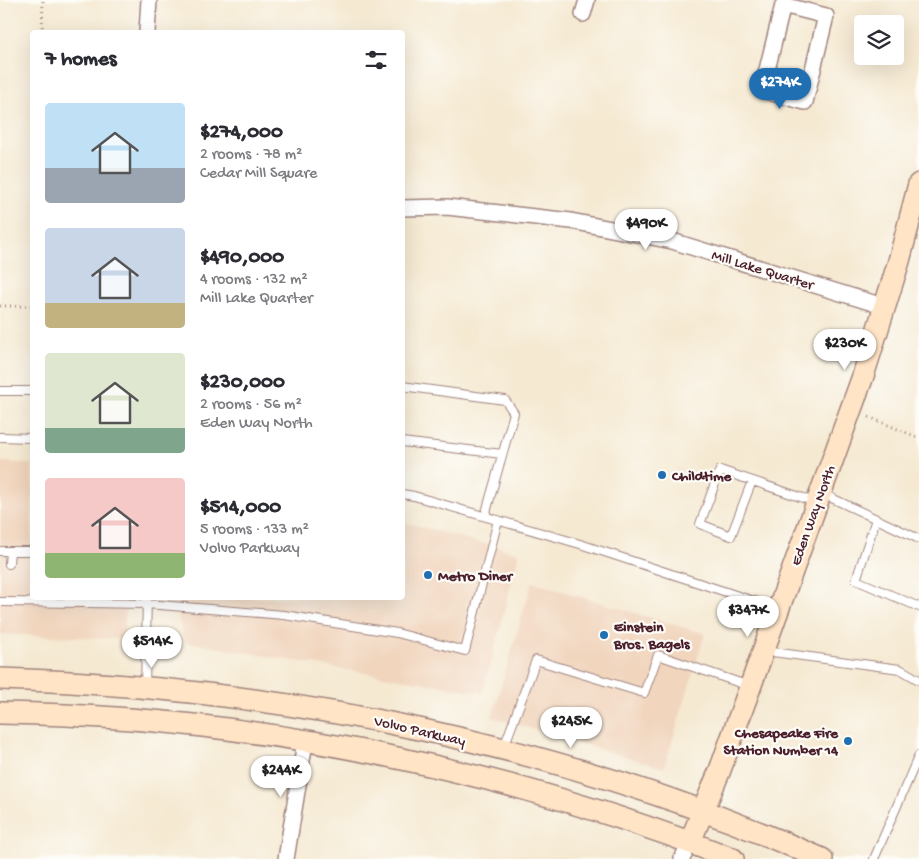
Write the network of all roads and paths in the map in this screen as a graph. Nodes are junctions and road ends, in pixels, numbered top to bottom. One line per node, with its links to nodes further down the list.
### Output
1 (43, 0): 4 (path)
2 (149, 0): 5 (street)
3 (806, 5): 3 (street)
4 (42, 30)
5 (147, 30)
6 (919, 184): 10 (main road, Eden Way North)
7 (405, 208): 10 (street, Mill Lake Quarter)
8 (0, 306): 9 (path)
9 (30, 306)
10 (886, 307): 22 (main road, Eden Way North)
11 (405, 386): 19 (lane)
12 (0, 391): 13 (lane)
13 (30, 391)
14 (866, 416): 17 (path)
15 (0, 437): 16 (lane)
16 (30, 438)
17 (919, 438)
18 (405, 442): 19 (lane)
19 (502, 454): 23 (lane)
20 (752, 481): 20 (lane); 22 (lane)
21 (405, 494): 23 (lane)
22 (819, 498): 24 (lane); 39 (main road, Eden Way North)
23 (485, 516): 25 (lane)
24 (876, 519): 26 (lane); 38 (lane)
25 (498, 520): 37 (lane); 39 (lane)
26 (919, 539)
27 (0, 551): 28 (lane)
28 (10, 551): 29 (lane); 30 (lane)
29 (30, 552)
30 (9, 564)
31 (30, 600): 36 (lane)
32 (38, 600): 33 (lane)
33 (88, 600): 35 (lane)
34 (182, 600): 37 (lane)
35 (147, 601): 37 (lane); 44 (lane)
36 (0, 602)
37 (181, 607)
38 (919, 607)
39 (778, 609): 40 (main road, Eden Way North)
40 (763, 651): 42 (lane); 43 (main road, Eden Way North)
41 (0, 679): 44 (main road, Volvo Parkway)
42 (919, 680)
43 (750, 686): 47 (lane); 49 (main road, Eden Way North)
44 (146, 687): 47 (main road, Volvo Parkway)
45 (0, 713): 46 (main road)
46 (305, 742): 50 (main road); 51 (street)
47 (503, 749): 49 (main road, Volvo Parkway)
48 (919, 755): 54 (lane)
49 (703, 810): 50 (main road, Eden Way North); 53 (main road, Volvo Parkway)
50 (686, 851): 52 (main road)
51 (286, 859)
52 (733, 859)
53 (822, 859)
54 (874, 859)

